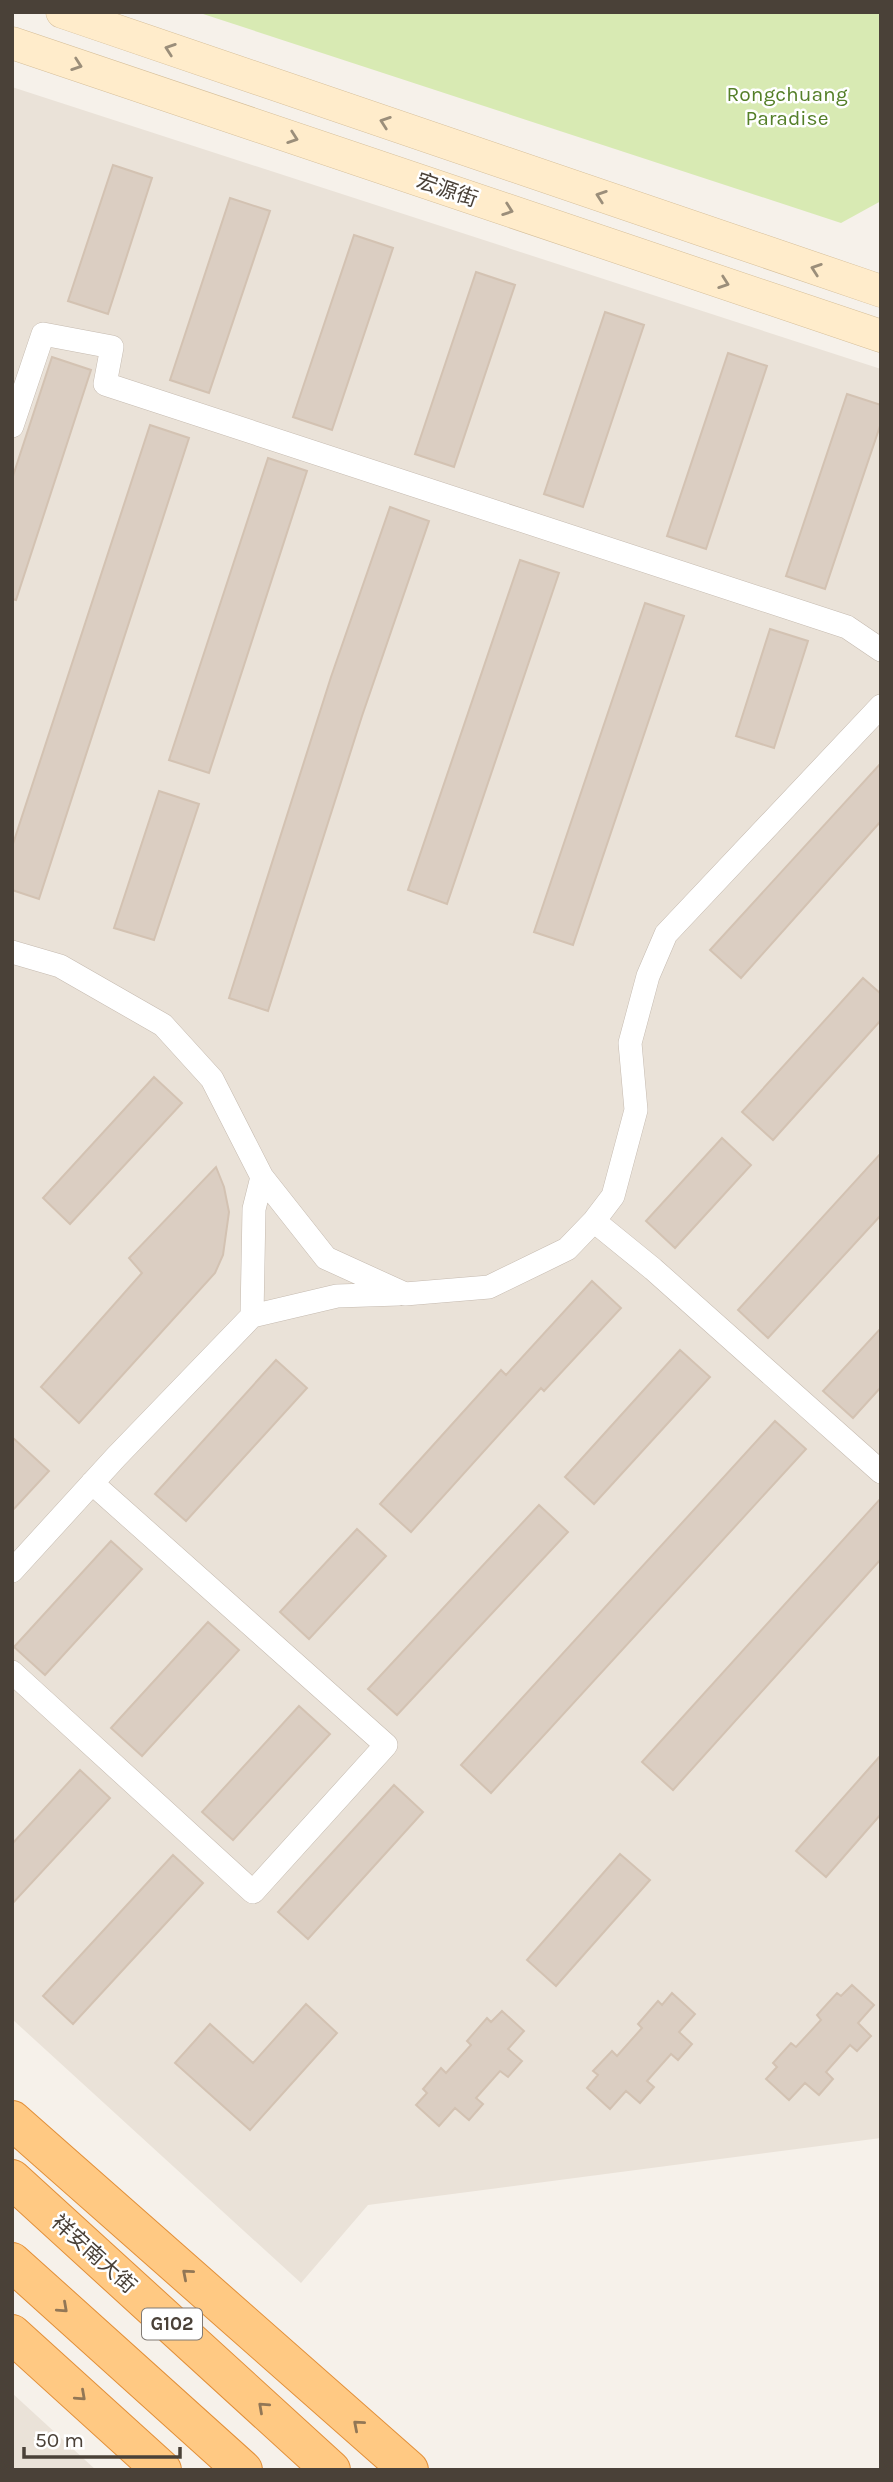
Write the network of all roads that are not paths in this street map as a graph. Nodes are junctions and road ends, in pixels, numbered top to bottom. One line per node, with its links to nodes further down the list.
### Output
1 (62, 12): 3 (main road, 宏源街, one-way to 1)
2 (12, 43): 4 (main road, 宏源街, one-way to 4)
3 (881, 291)
4 (881, 336)
5 (12, 426): 6 (street)
6 (881, 650)
7 (881, 706): 10 (street)
8 (12, 952): 9 (street)
9 (261, 1177): 11 (street); 12 (street)
10 (594, 1221): 11 (street); 13 (street)
11 (405, 1294): 12 (street)
12 (252, 1316): 14 (street)
13 (881, 1472)
14 (92, 1483): 15 (street); 16 (street)
15 (12, 1571)
16 (12, 1672)
17 (12, 2120): 24 (highway, one-way to 17)
18 (12, 2179): 23 (highway, 祥安南大街 / G102, one-way to 18)
19 (12, 2262): 22 (highway, G102, one-way to 22)
20 (12, 2334): 21 (highway, one-way to 21)
21 (162, 2470)
22 (243, 2470)
23 (331, 2470)
24 (409, 2470)

